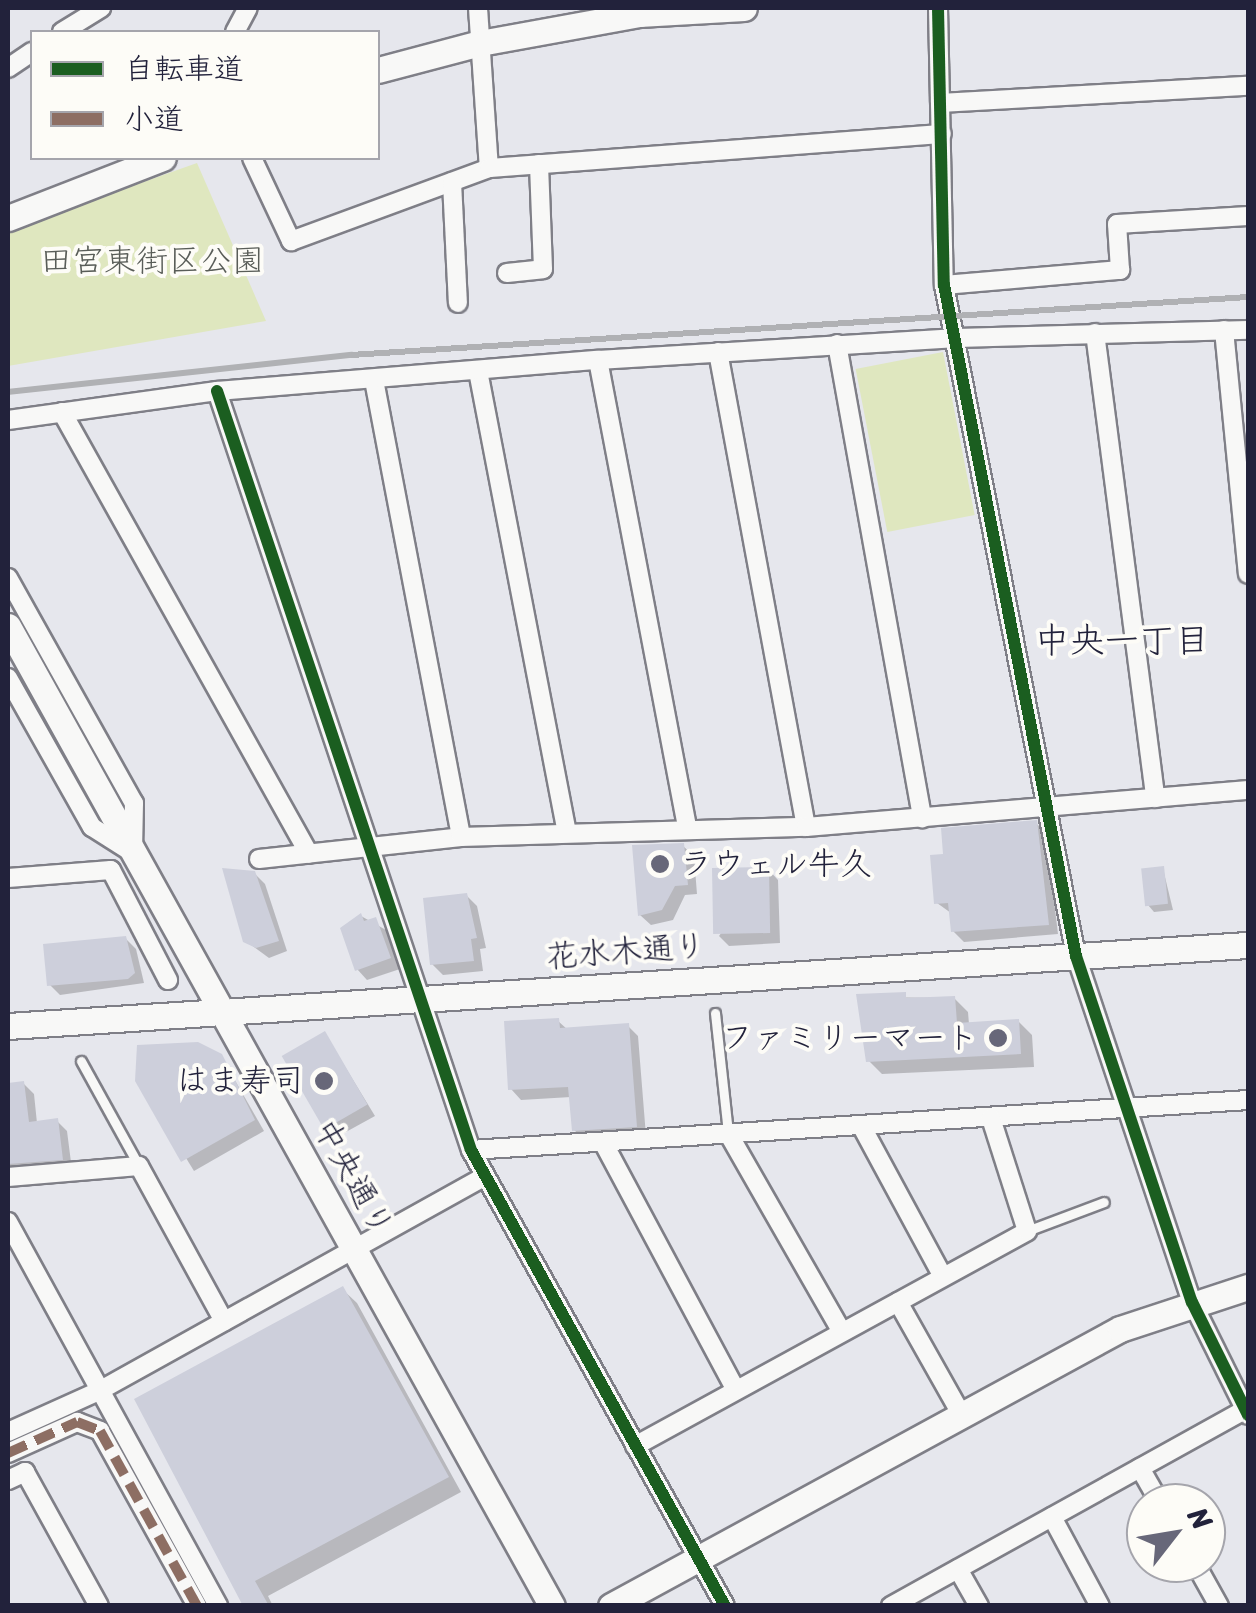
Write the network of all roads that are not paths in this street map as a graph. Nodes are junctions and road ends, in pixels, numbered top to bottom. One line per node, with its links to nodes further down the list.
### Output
1 (102, 8): 6 (street)
2 (248, 8): 7 (street)
3 (478, 8): 8 (street)
4 (744, 8): 8 (street)
5 (938, 8): 13 (street)
6 (65, 30)
7 (236, 30)
8 (480, 43): 11 (street); 18 (street)
9 (30, 53): 10 (street)
10 (8, 68)
11 (380, 69)
12 (1248, 86): 13 (street)
13 (940, 103): 14 (street)
14 (942, 134): 17 (street); 23 (street)
15 (159, 160): 21 (street)
16 (253, 160): 19 (street)
17 (539, 164): 18 (street); 22 (street)
18 (489, 168): 19 (street)
19 (452, 182): 24 (street)
20 (1248, 216): 23 (street)
21 (8, 218)
22 (507, 274)
23 (944, 285): 28 (street)
24 (458, 303)
25 (1224, 330): 26 (street); 27 (street); 37 (street)
26 (1248, 330)
27 (1095, 333): 28 (street); 42 (street)
28 (957, 338): 29 (street); 43 (street)
29 (836, 344): 30 (street); 44 (street)
30 (718, 352): 31 (street); 45 (street)
31 (598, 360): 32 (street); 46 (street)
32 (478, 371): 33 (street); 47 (street)
33 (374, 380): 34 (street); 48 (street)
34 (218, 392): 35 (street); 49 (street)
35 (62, 412): 36 (street); 51 (street)
36 (8, 420)
37 (1248, 574)
38 (8, 578): 50 (street)
39 (12, 635): 50 (street, 中央通り)
40 (8, 678): 50 (street)
41 (1248, 790): 42 (street)
42 (1155, 798): 43 (street)
43 (1045, 809): 44 (street); 55 (street)
44 (922, 818): 45 (street)
45 (806, 826): 46 (street)
46 (688, 827): 47 (street)
47 (567, 832): 48 (street)
48 (460, 837): 49 (street)
49 (371, 848): 51 (street); 57 (street)
50 (133, 853): 58 (street, 中央通り)
51 (309, 854): 52 (street)
52 (259, 859)
53 (8, 878): 56 (street)
54 (1248, 945): 55 (street, 花水木通り)
55 (1076, 956): 57 (street, 花水木通り); 63 (street)
56 (168, 980)
57 (418, 998): 58 (street, 花水木通り); 68 (street)
58 (222, 1010): 60 (street, 花水木通り); 75 (street, 中央通り)
59 (714, 1013): 66 (lane)
60 (8, 1026)
61 (81, 1061): 69 (lane)
62 (1248, 1100): 63 (street)
63 (1126, 1109): 64 (street); 79 (street)
64 (991, 1118): 65 (street); 74 (street)
65 (862, 1126): 66 (street); 76 (street)
66 (728, 1134): 67 (street); 81 (street)
67 (604, 1144): 68 (street); 82 (street)
68 (471, 1150): 70 (street)
69 (139, 1166): 71 (street); 80 (street)
70 (483, 1176): 75 (street); 87 (street)
71 (8, 1177)
72 (1104, 1202): 74 (lane)
73 (8, 1222): 83 (street)
74 (1026, 1231): 76 (street)
75 (356, 1249): 80 (street); 99 (street, 中央通り)
76 (944, 1276): 78 (street)
77 (1248, 1286): 79 (street)
78 (898, 1302): 81 (street); 85 (street)
79 (1192, 1302): 84 (street); 85 (street)
80 (224, 1321): 83 (street)
81 (842, 1332): 82 (street)
82 (736, 1390): 87 (street)
83 (99, 1392): 86 (street); 98 (street)
84 (1247, 1411): 89 (street)
85 (961, 1414): 93 (street)
86 (8, 1432)
87 (635, 1446): 93 (street)
88 (8, 1454): 97 (street)
89 (1140, 1468): 91 (street); 92 (street)
90 (8, 1480): 96 (street)
91 (1149, 1483)
92 (1052, 1516): 94 (street); 104 (street)
93 (697, 1558): 100 (street); 101 (street)
94 (958, 1569): 102 (street); 103 (street)
95 (1206, 1583): 105 (street)
96 (100, 1606)
97 (196, 1606)
98 (218, 1606)
99 (552, 1606)
100 (611, 1606)
101 (725, 1606)
102 (891, 1606)
103 (979, 1606)
104 (1100, 1606)
105 (1219, 1606)

